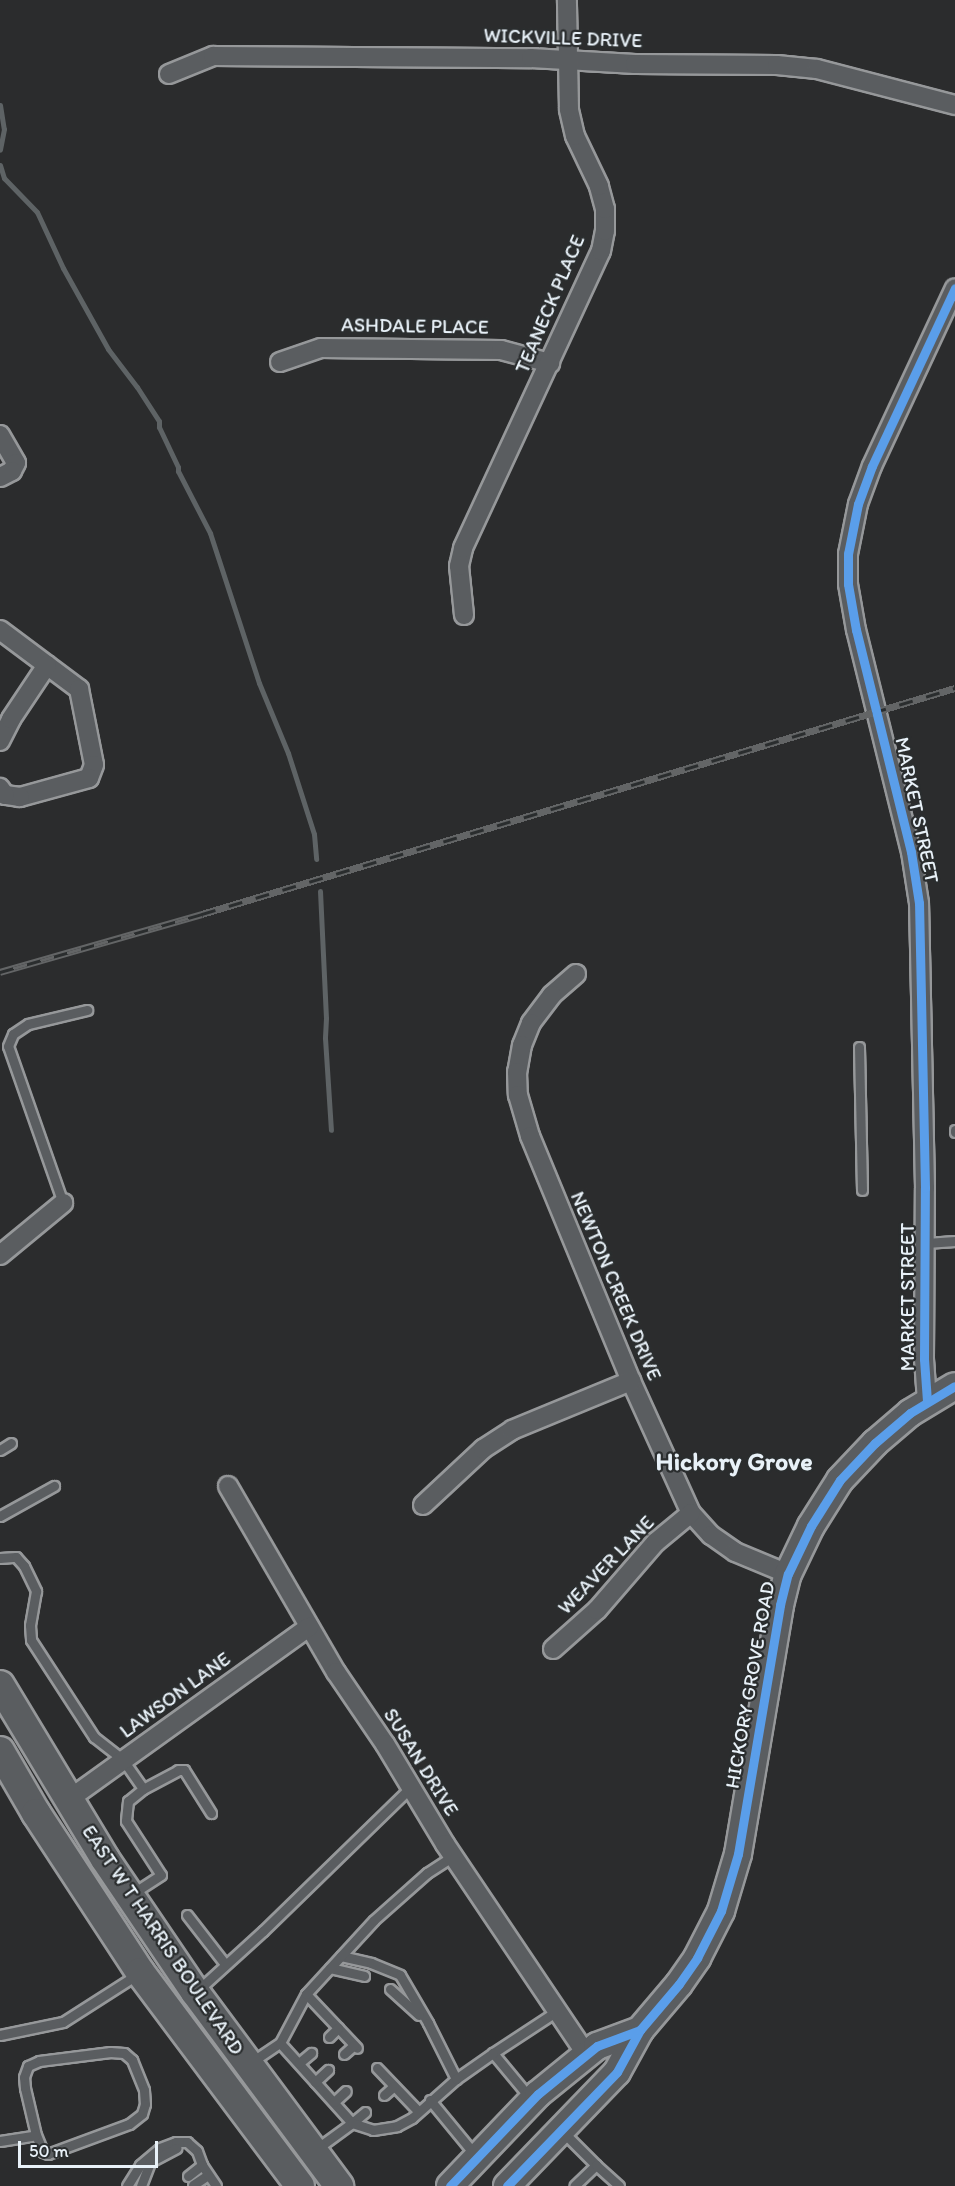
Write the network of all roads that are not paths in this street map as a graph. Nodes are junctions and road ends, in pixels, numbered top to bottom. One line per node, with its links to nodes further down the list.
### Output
1 (567, 0): 2 (street, TEANECK PLACE)
2 (567, 60): 3 (street, WICKVILLE DRIVE); 4 (street, WICKVILLE DRIVE); 7 (street, TEANECK PLACE)
3 (169, 74)
4 (955, 105)
5 (954, 292): 21 (street, MARKET STREET)
6 (280, 362): 7 (street, ASHDALE PLACE)
7 (550, 363): 10 (street, TEANECK PLACE)
8 (0, 435): 9 (street)
9 (0, 477)
10 (464, 615)
11 (0, 630): 12 (street)
12 (47, 665): 13 (street); 14 (street)
13 (0, 741)
14 (0, 788)
15 (576, 974): 23 (street, NEWTON CREEK DRIVE)
16 (87, 1010): 19 (lane)
17 (859, 1047): 18 (lane)
18 (862, 1190)
19 (63, 1203): 22 (street)
20 (955, 1241): 21 (lane)
21 (926, 1243): 25 (street, MARKET STREET)
22 (0, 1255)
23 (631, 1381): 30 (street); 31 (street, NEWTON CREEK DRIVE)
24 (955, 1386): 25 (street, HICKORY GROVE ROAD)
25 (927, 1401): 34 (street, HICKORY GROVE ROAD)
26 (11, 1443): 27 (lane)
27 (0, 1450)
28 (54, 1486): 32 (lane)
29 (228, 1486): 35 (street, SUSAN DRIVE)
30 (423, 1505)
31 (691, 1513): 34 (street, NEWTON CREEK DRIVE); 36 (street, WEAVER LANE)
32 (0, 1516)
33 (0, 1558): 39 (lane)
34 (788, 1574): 58 (street, HICKORY GROVE ROAD)
35 (309, 1627): 39 (street, LAWSON LANE); 40 (street, SUSAN DRIVE)
36 (553, 1649)
37 (0, 1685): 42 (main road, EAST W T HARRIS BOULEVARD)
38 (0, 1750): 50 (main road, EAST W T HARRIS BOULEVARD)
39 (123, 1760): 41 (lane); 42 (street, LAWSON LANE)
40 (410, 1788): 44 (street, SUSAN DRIVE); 48 (lane)
41 (143, 1789): 43 (lane); 45 (lane)
42 (68, 1800): 45 (main road, EAST W T HARRIS BOULEVARD)
43 (211, 1813)
44 (453, 1856): 47 (lane); 55 (street, SUSAN DRIVE)
45 (130, 1896): 53 (main road, EAST W T HARRIS BOULEVARD)
46 (187, 1915): 48 (lane)
47 (341, 1956): 49 (lane); 56 (lane)
48 (225, 1964): 53 (lane)
49 (330, 1968): 51 (lane); 54 (lane)
50 (140, 1972): 59 (lane); 89 (main road, EAST W T HARRIS BOULEVARD)
51 (364, 1976)
52 (390, 1989): 56 (lane)
53 (195, 1992): 66 (main road, EAST W T HARRIS BOULEVARD)
54 (306, 1994): 57 (lane); 61 (lane)
55 (557, 2011): 63 (lane); 65 (street, SUSAN DRIVE)
56 (428, 2022): 70 (lane)
57 (338, 2028): 60 (lane); 64 (lane)
58 (640, 2030): 65 (street, HICKORY GROVE ROAD); 81 (street, HICKORY GROVE ROAD)
59 (0, 2035)
60 (329, 2037)
61 (280, 2043): 66 (lane); 67 (lane)
62 (311, 2053): 67 (lane)
63 (493, 2053): 70 (lane); 76 (lane)
64 (344, 2054)
65 (587, 2055): 76 (street, HICKORY GROVE ROAD)
66 (248, 2064): 84 (main road, EAST W T HARRIS BOULEVARD)
67 (299, 2064): 71 (lane)
68 (377, 2068): 72 (lane)
69 (327, 2070): 71 (lane)
70 (456, 2079): 75 (lane)
71 (315, 2082): 77 (lane)
72 (394, 2086): 74 (lane); 78 (lane)
73 (346, 2091): 77 (lane)
74 (384, 2095)
75 (430, 2100): 78 (lane); 85 (lane)
76 (532, 2100): 85 (street, HICKORY GROVE ROAD)
77 (333, 2102): 80 (lane)
78 (418, 2111): 80 (lane)
79 (365, 2112): 80 (lane)
80 (352, 2123): 84 (lane)
81 (561, 2130): 86 (lane); 95 (street, HICKORY GROVE ROAD)
82 (36, 2135): 82 (lane); 83 (lane)
83 (0, 2141)
84 (313, 2152): 93 (main road, EAST W T HARRIS BOULEVARD)
85 (477, 2158): 94 (street, HICKORY GROVE ROAD)
86 (596, 2165): 96 (lane); 97 (lane)
87 (199, 2167): 88 (lane); 88 (lane); 90 (lane); 91 (lane)
88 (208, 2175): 92 (lane)
89 (293, 2182)
90 (127, 2186)
91 (141, 2186)
92 (216, 2186)
93 (339, 2186)
94 (450, 2186)
95 (507, 2186)
96 (574, 2186)
97 (619, 2186)

